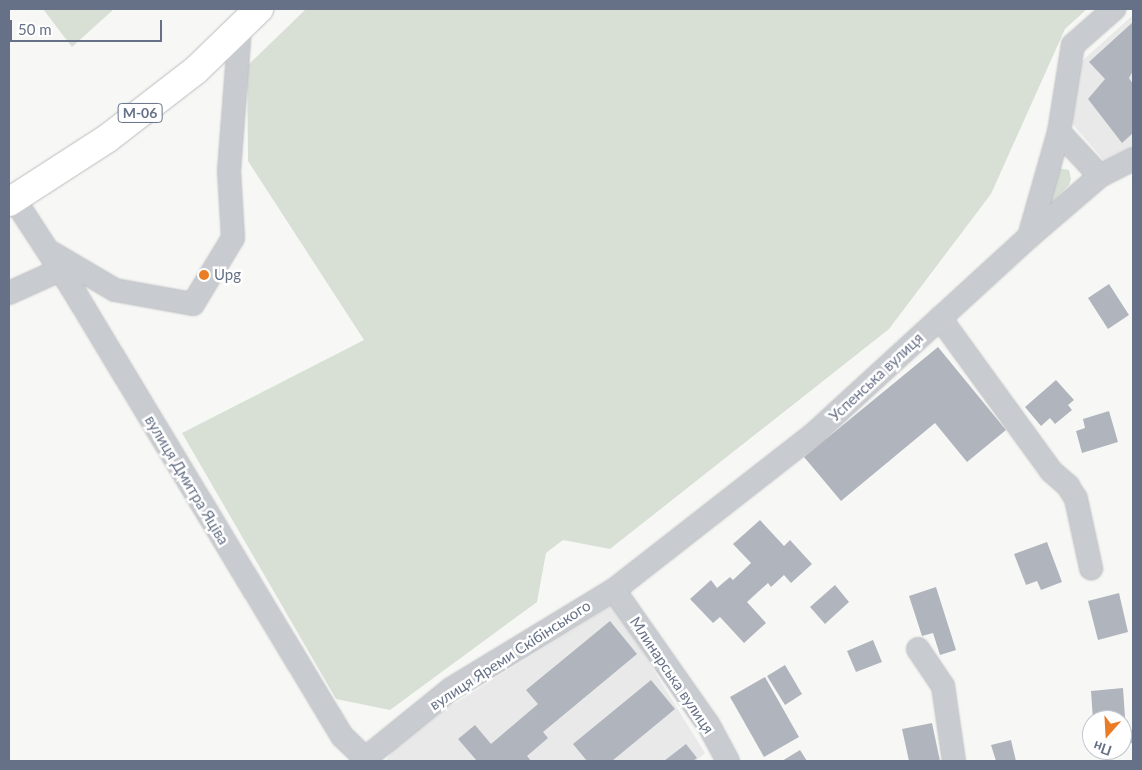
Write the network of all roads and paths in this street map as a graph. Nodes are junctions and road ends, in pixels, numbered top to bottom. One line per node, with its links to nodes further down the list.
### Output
1 (1114, 9): 3 (street)
2 (250, 18): 6 (highway, М-06); 8 (street)
3 (1059, 132): 5 (street); 7 (street)
4 (1133, 159): 5 (street, Успенська вулиця)
5 (1100, 176): 7 (street, Успенська вулиця)
6 (12, 200): 8 (street, вулиця Дмитра Яціва)
7 (1029, 236): 11 (street, Успенська вулиця)
8 (47, 250): 9 (street, вулиця Дмитра Яціва)
9 (60, 270): 10 (street); 15 (street, вулиця Дмитра Яціва)
10 (9, 293)
11 (940, 318): 12 (street); 13 (street, Успенська вулиця)
12 (1091, 568)
13 (614, 590): 15 (street, вулиця Яреми Скібінського); 16 (street, Млинарська вулиця)
14 (918, 649): 17 (street)
15 (363, 759)
16 (728, 761)
17 (954, 761)

